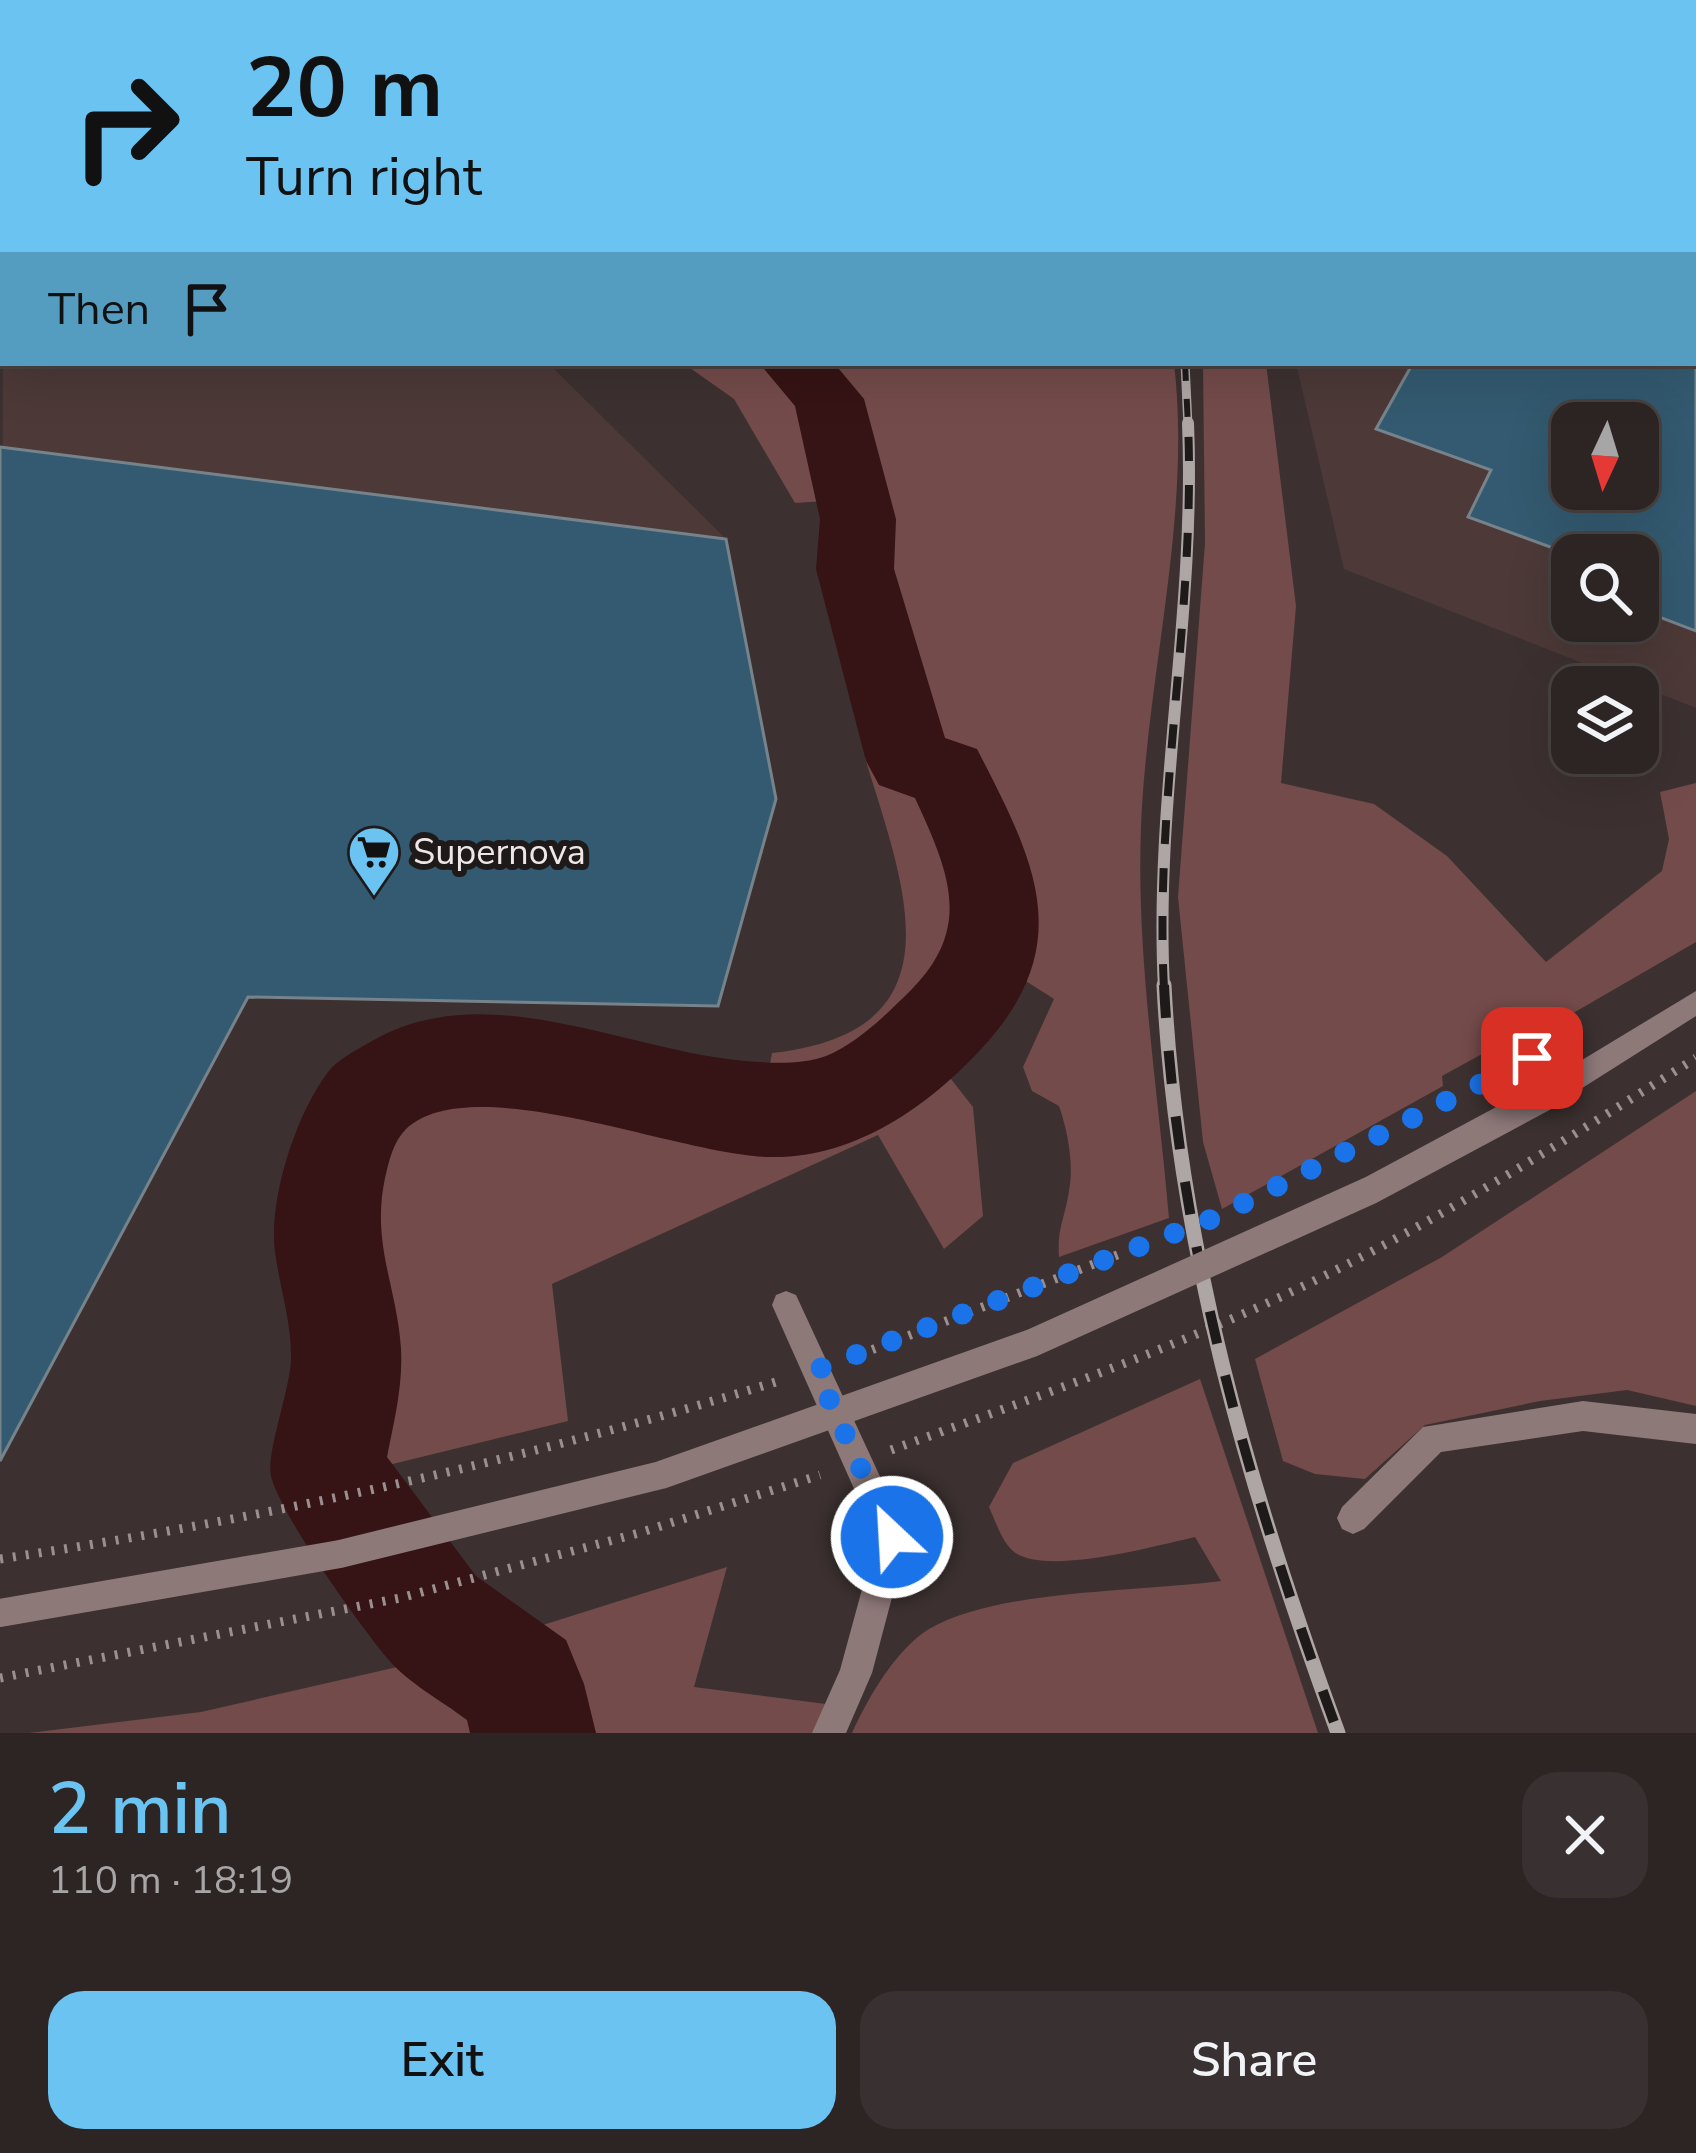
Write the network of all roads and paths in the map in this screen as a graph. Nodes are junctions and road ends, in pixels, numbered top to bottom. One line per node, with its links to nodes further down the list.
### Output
1 (1696, 1002): 9 (street, bridge)
2 (1136, 1248): 4 (path)
3 (786, 1305): 4 (street)
4 (816, 1370): 7 (path); 11 (street)
5 (1696, 1429): 6 (street)
6 (1353, 1518)
7 (0, 1558)
8 (475, 1577): 10 (path)
9 (0, 1613)
10 (0, 1678)
11 (830, 1733)

